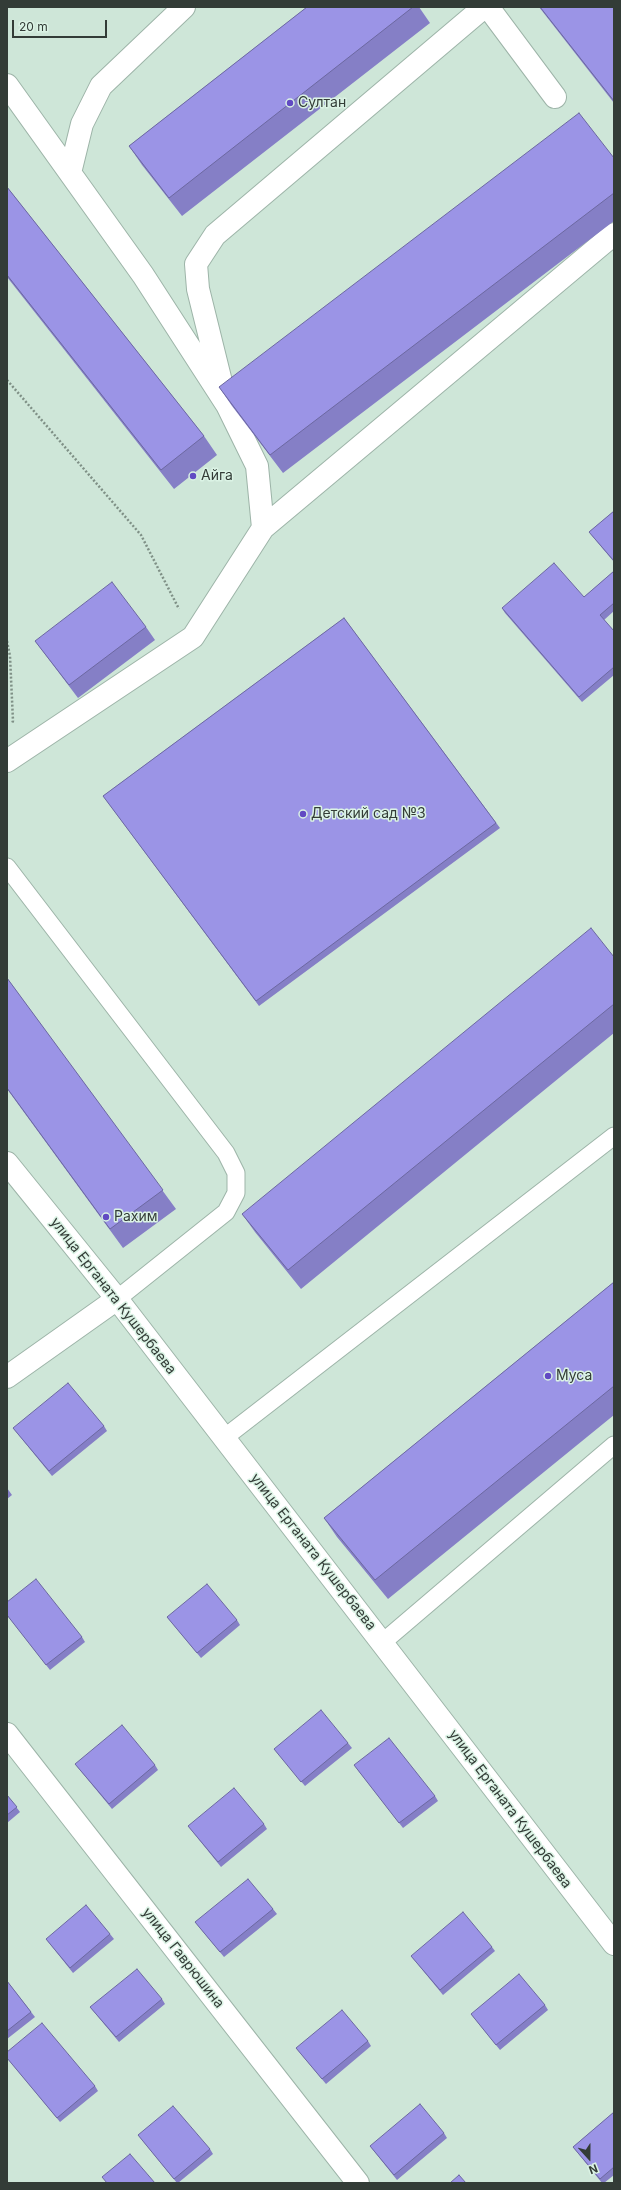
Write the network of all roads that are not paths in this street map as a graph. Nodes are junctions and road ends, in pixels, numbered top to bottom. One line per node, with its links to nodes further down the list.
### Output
1 (184, 7): 6 (street)
2 (484, 7): 8 (street)
3 (488, 7): 5 (street)
4 (7, 85): 6 (street)
5 (556, 97)
6 (70, 173): 8 (street)
7 (614, 234): 9 (street)
8 (227, 404): 9 (street)
9 (263, 528): 10 (street)
10 (7, 761)
11 (7, 867): 14 (lane)
12 (614, 1136): 16 (lane)
13 (7, 1163): 14 (street, улица Ерганата Кушербаева)
14 (117, 1299): 15 (street); 16 (street, улица Ерганата Кушербаева)
15 (7, 1377)
16 (224, 1438): 18 (street, улица Ерганата Кушербаева)
17 (614, 1445): 18 (lane)
18 (383, 1642): 20 (street, улица Ерганата Кушербаева)
19 (7, 1734): 21 (street, улица Гаврюшина)
20 (614, 1944)
21 (358, 2183)

